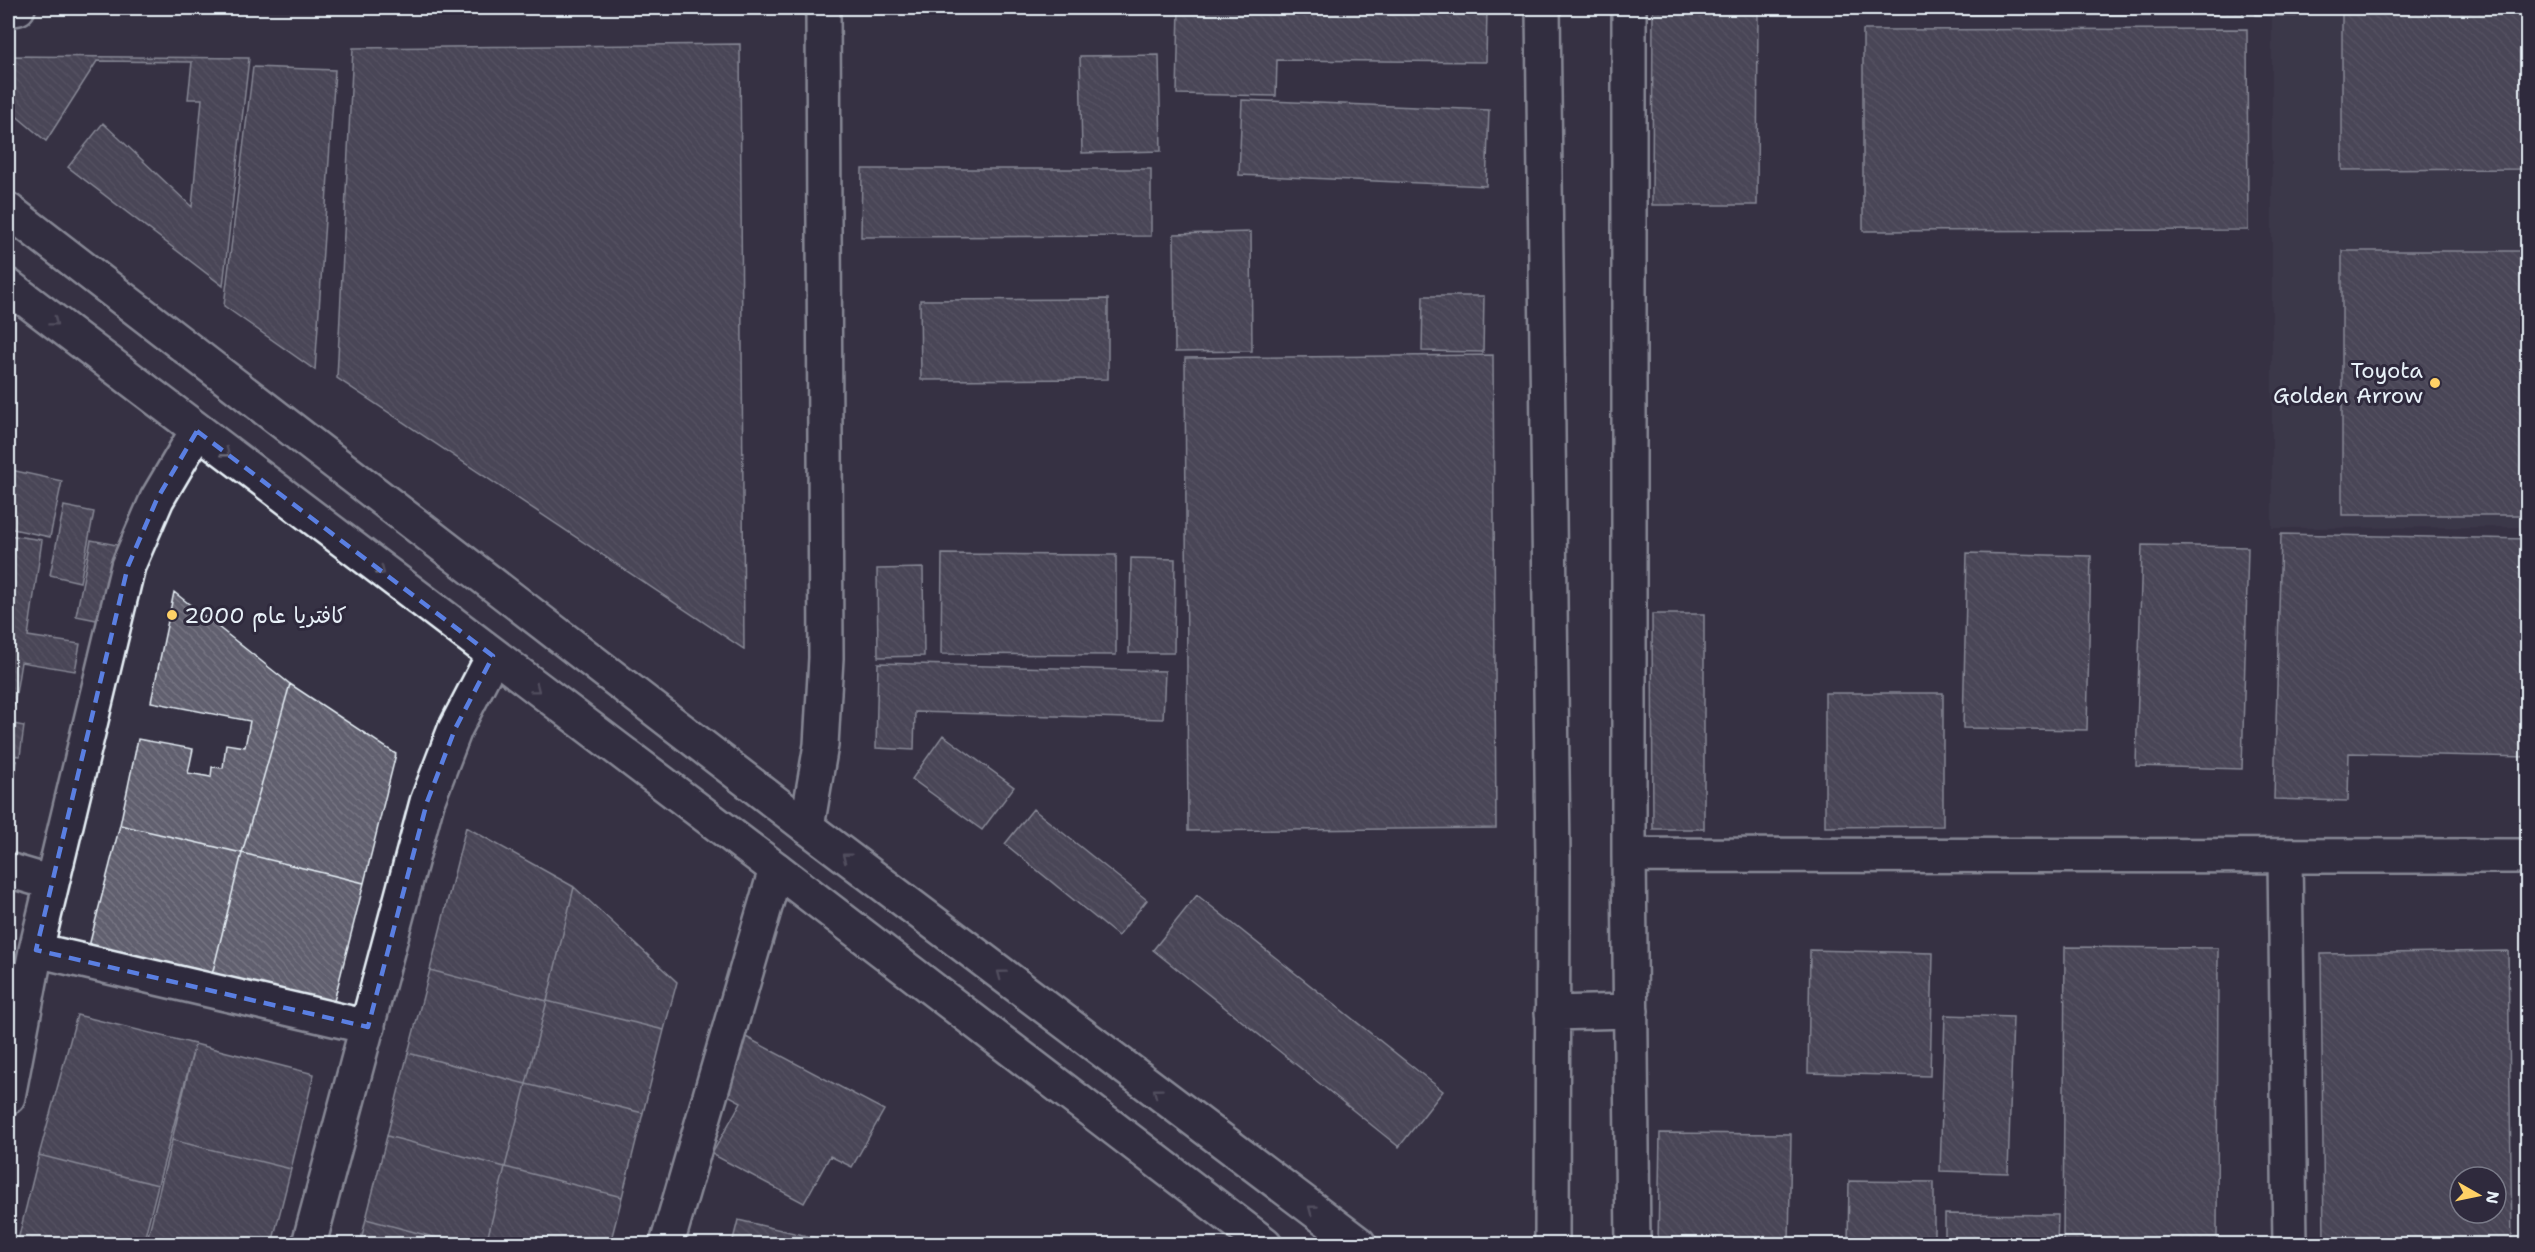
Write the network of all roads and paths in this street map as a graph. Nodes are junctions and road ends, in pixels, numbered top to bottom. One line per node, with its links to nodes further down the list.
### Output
1 (18, 8): 5 (street)
2 (823, 8): 10 (street)
3 (1543, 8): 19 (street)
4 (1629, 8): 11 (street)
5 (8, 10)
6 (8, 210): 10 (street)
7 (8, 286): 8 (street, one-way to 8)
8 (197, 431): 9 (street, one-way to 9); 16 (street)
9 (493, 656): 14 (street, one-way to 14); 20 (street)
10 (807, 827): 25 (street, one-way to 10)
11 (1629, 855): 13 (street); 18 (street)
12 (2528, 856): 13 (street)
13 (2285, 857): 28 (street)
14 (776, 869): 23 (street); 24 (street)
15 (8, 870): 16 (street)
16 (52, 883): 17 (street)
17 (36, 950): 20 (street); 21 (street)
18 (1631, 1011): 19 (street); 27 (street)
19 (1552, 1013): 26 (street)
20 (368, 1027): 22 (street)
21 (8, 1098)
22 (309, 1245)
23 (666, 1245)
24 (1265, 1245)
25 (1359, 1245)
26 (1552, 1245)
27 (1633, 1245)
28 (2290, 1245)

